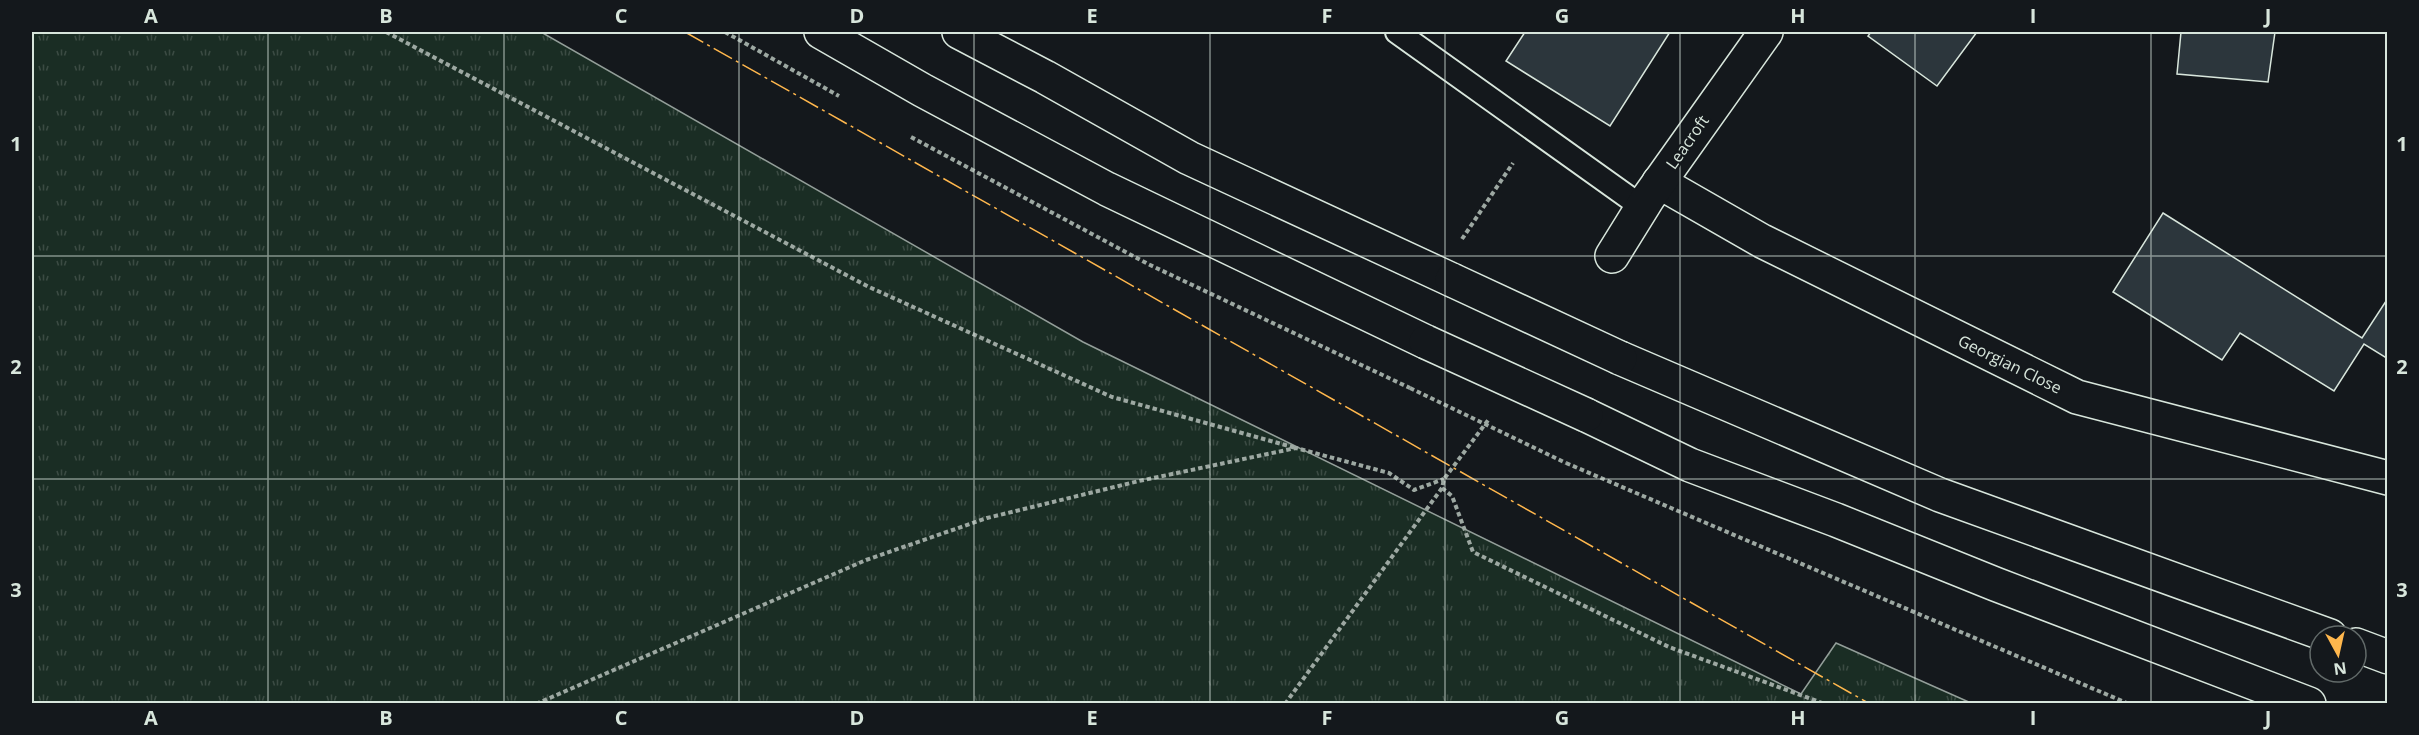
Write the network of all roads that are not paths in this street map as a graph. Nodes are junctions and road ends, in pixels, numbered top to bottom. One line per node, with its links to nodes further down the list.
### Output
1 (821, 32): 11 (main road, bridge)
2 (959, 32): 8 (main road, bridge)
3 (1398, 32): 5 (lane)
4 (1766, 32): 5 (main road, Leacroft)
5 (1651, 194): 6 (main road, Leacroft); 7 (main road, Georgian Close)
6 (1612, 256)
7 (2388, 478)
8 (2308, 628)
9 (2368, 650): 10 (main road)
10 (2388, 657)
11 (2309, 704)

